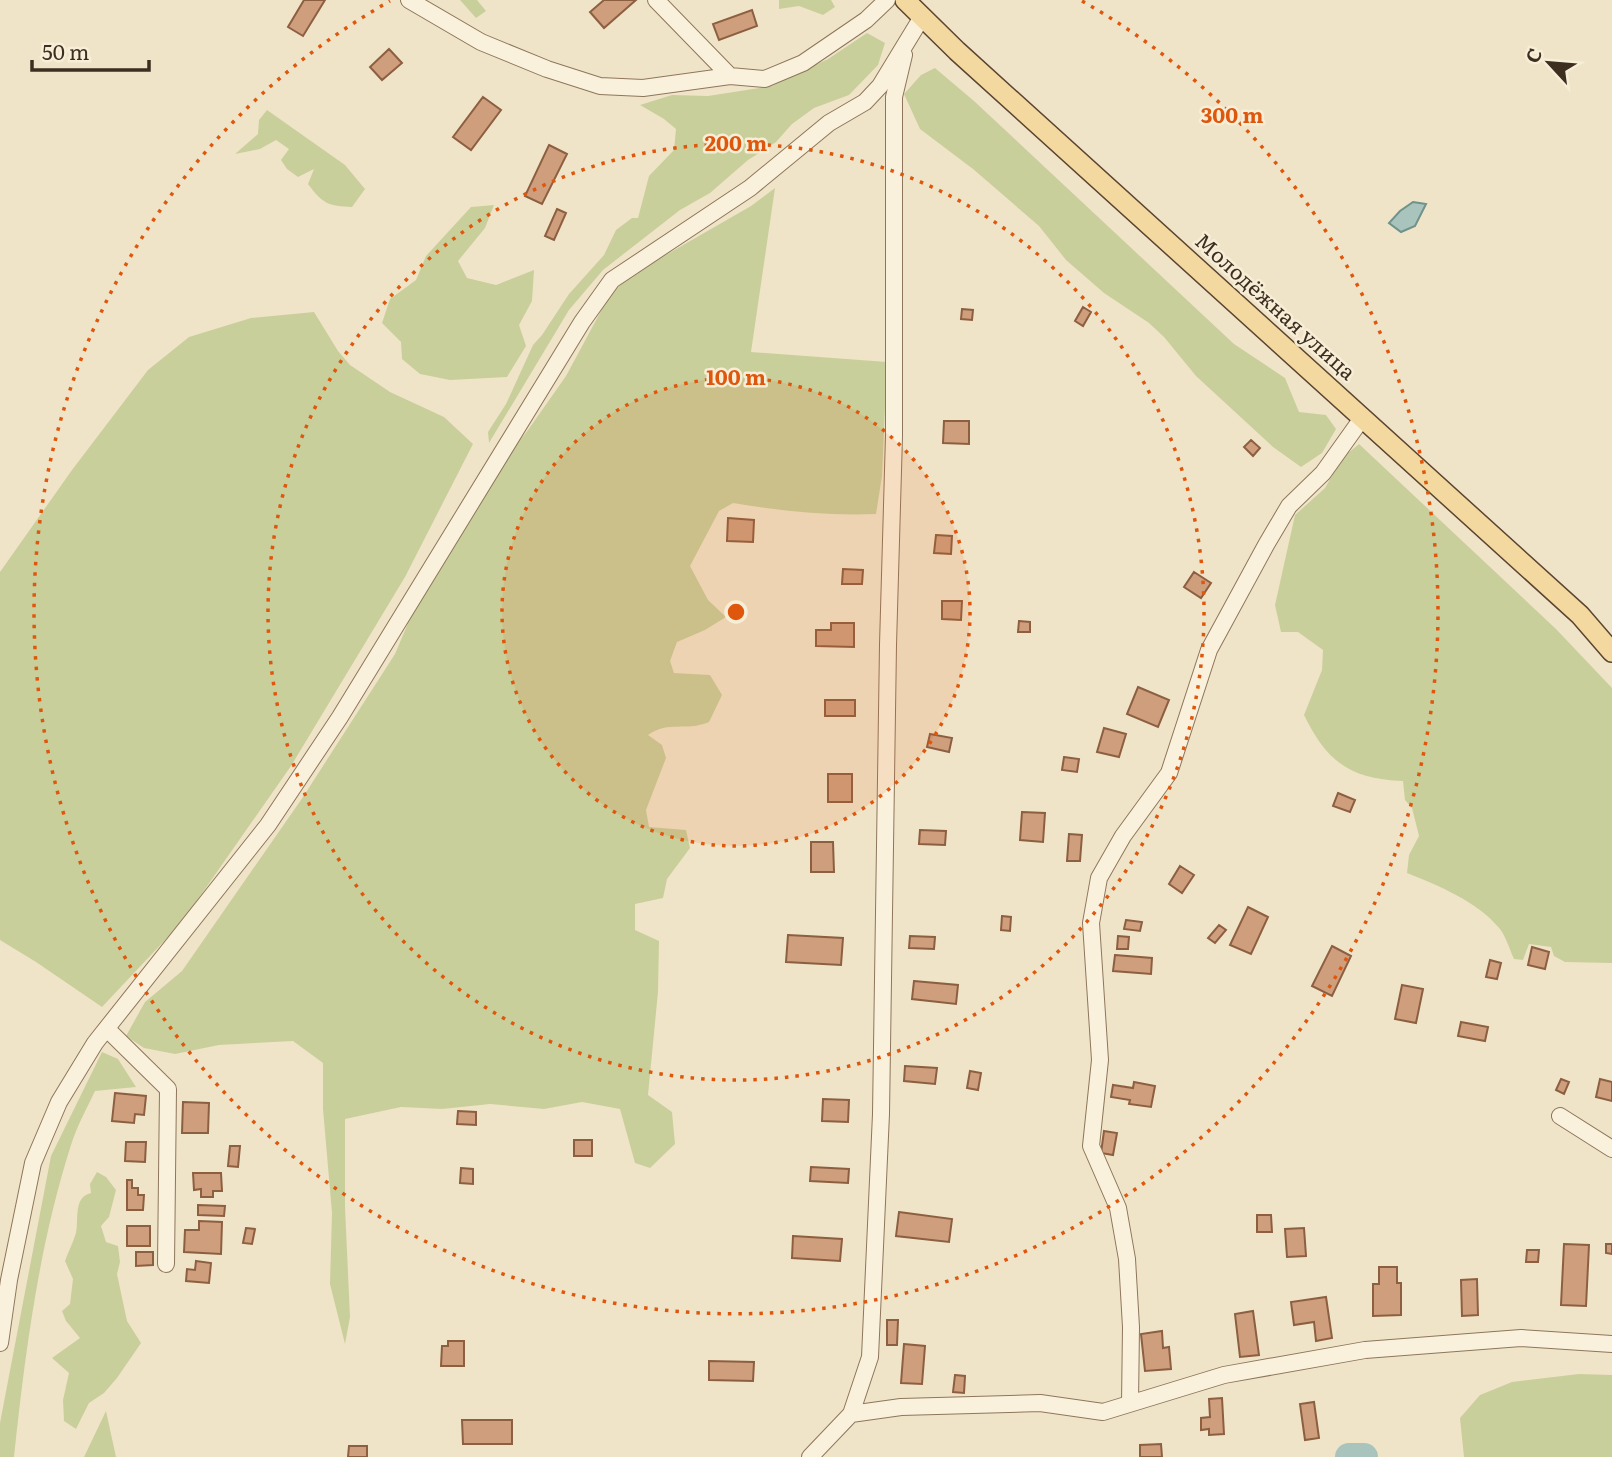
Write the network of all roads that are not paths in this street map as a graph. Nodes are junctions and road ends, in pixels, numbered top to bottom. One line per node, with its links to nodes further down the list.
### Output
1 (409, 0): 7 (street)
2 (656, 0): 7 (street)
3 (887, 0): 7 (street)
4 (905, 0): 5 (main road, Молодёжная улица)
5 (922, 17): 6 (street); 8 (main road, Молодёжная улица)
6 (906, 43): 10 (street); 17 (street)
7 (730, 76)
8 (1363, 417): 9 (main road, Молодёжная улица); 16 (street)
9 (1612, 652)
10 (107, 1029): 13 (street); 14 (street)
11 (1560, 1116): 12 (street)
12 (1612, 1149)
13 (166, 1264)
14 (0, 1343)
15 (1612, 1344): 16 (street)
16 (1129, 1404): 17 (street)
17 (851, 1414): 18 (street)
18 (810, 1457)

